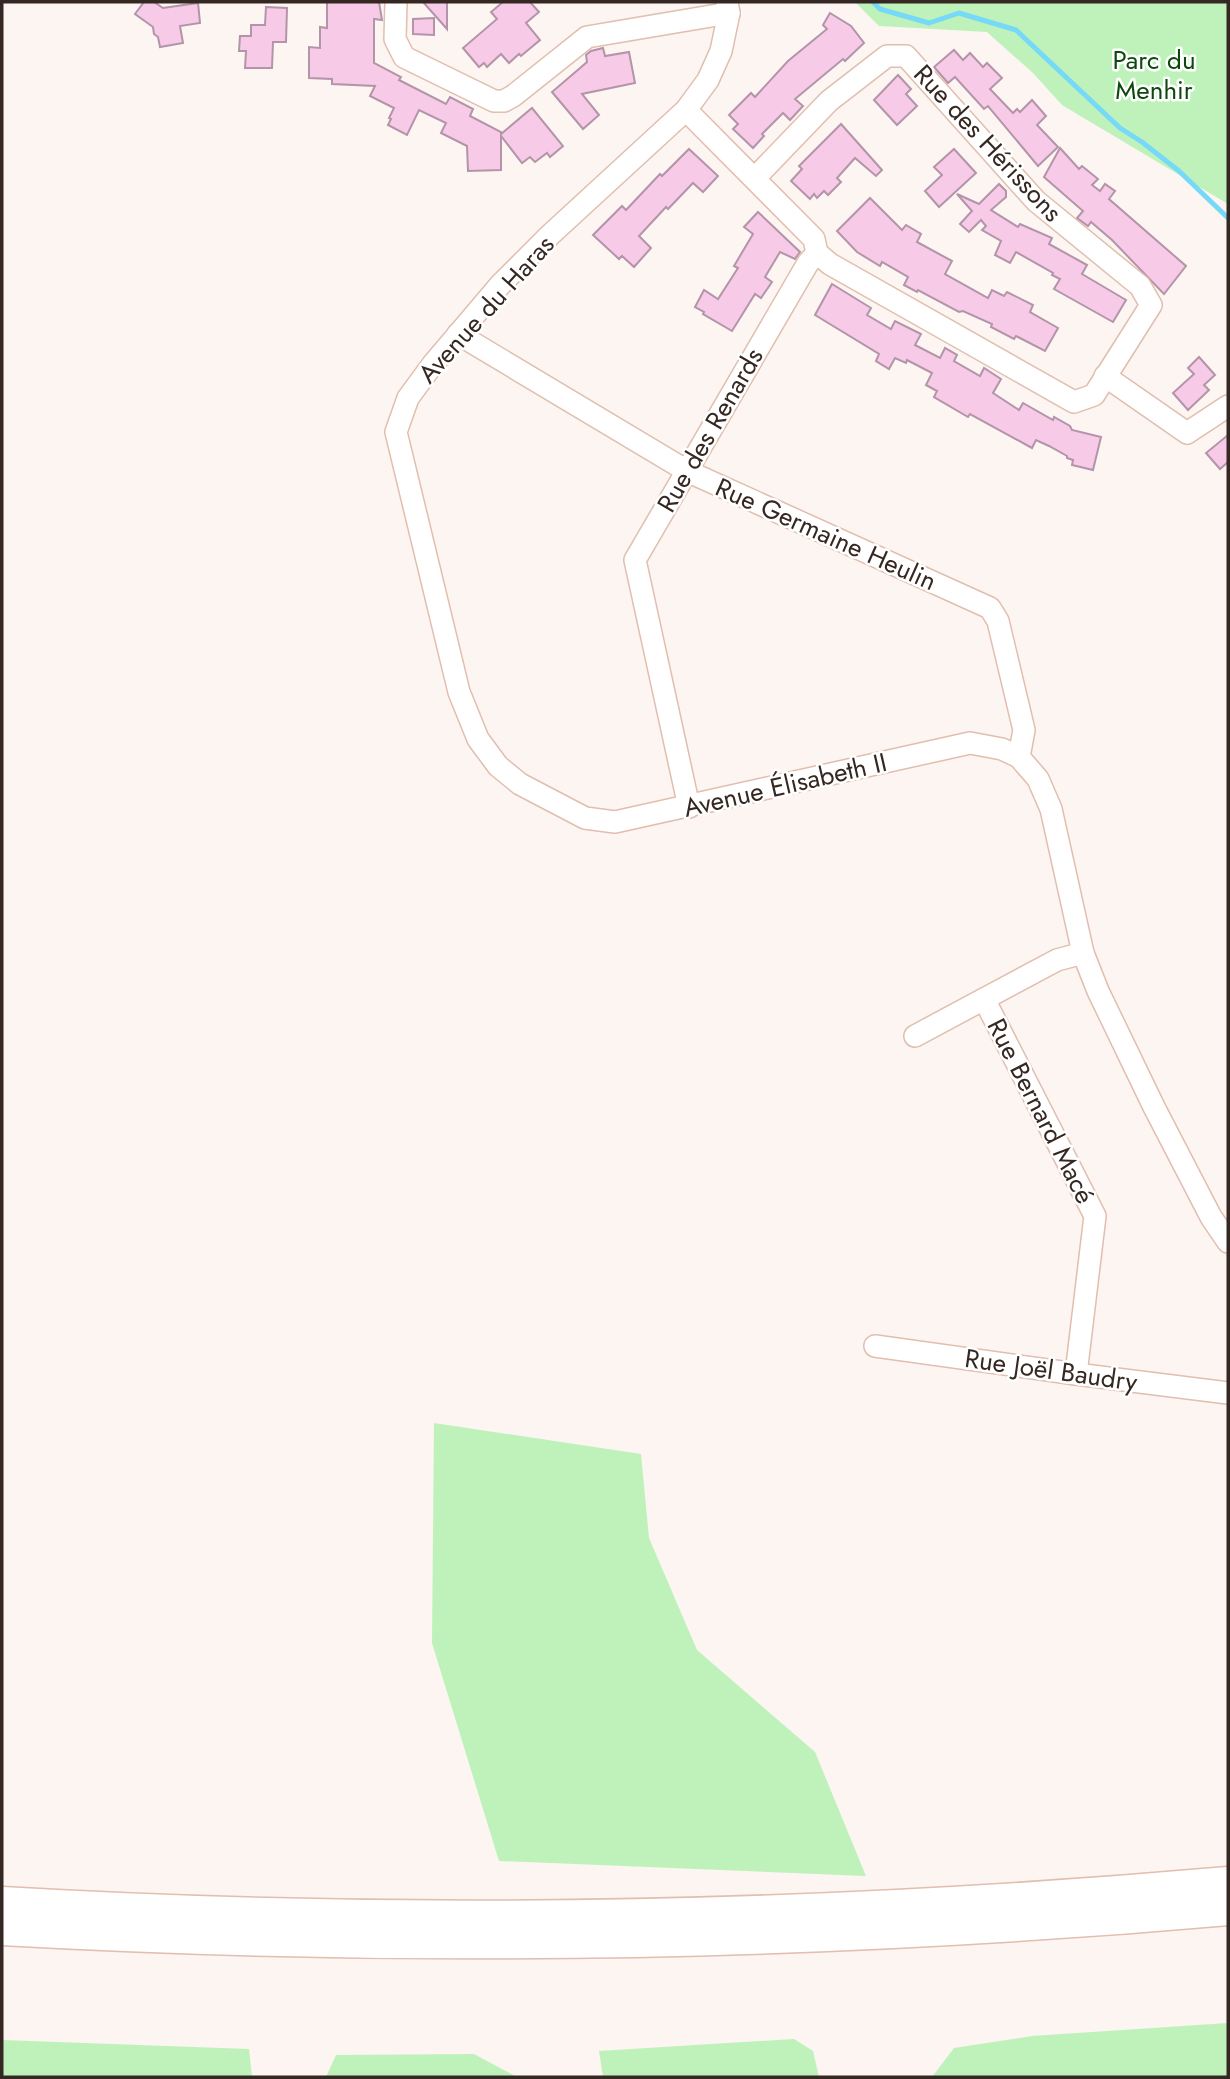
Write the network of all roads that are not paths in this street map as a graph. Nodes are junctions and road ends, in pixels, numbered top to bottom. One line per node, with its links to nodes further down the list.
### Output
1 (396, 2): 2 (street)
2 (728, 7): 3 (street, Avenue du Haras)
3 (686, 110): 4 (street); 6 (street, Avenue du Haras)
4 (755, 178): 5 (street); 7 (street, Rue des Hérissons)
5 (817, 253): 7 (street, Rue des Hérissons); 9 (street, Rue des Renards)
6 (458, 334): 9 (street, Rue Germaine Heulin); 11 (street, Avenue du Haras)
7 (1105, 376): 8 (street)
8 (1228, 407)
9 (687, 471): 10 (street, Rue Germaine Heulin); 12 (street, Rue des Renards)
10 (1019, 757): 12 (street, Avenue Élisabeth II); 13 (street)
11 (551, 801): 12 (street, Avenue Élisabeth II)
12 (689, 807)
13 (1083, 953): 14 (street, Rue Bernard Macé); 16 (street)
14 (984, 999): 15 (street); 18 (street, Rue Bernard Macé)
15 (915, 1036)
16 (1228, 1242)
17 (875, 1346): 18 (street, Rue Joël Baudry)
18 (1076, 1374): 19 (street, Rue Joël Baudry)
19 (1228, 1393)
20 (1228, 1883): 21 (highway)
21 (2, 1903)
22 (1228, 1909): 23 (highway)
23 (2, 1929)

